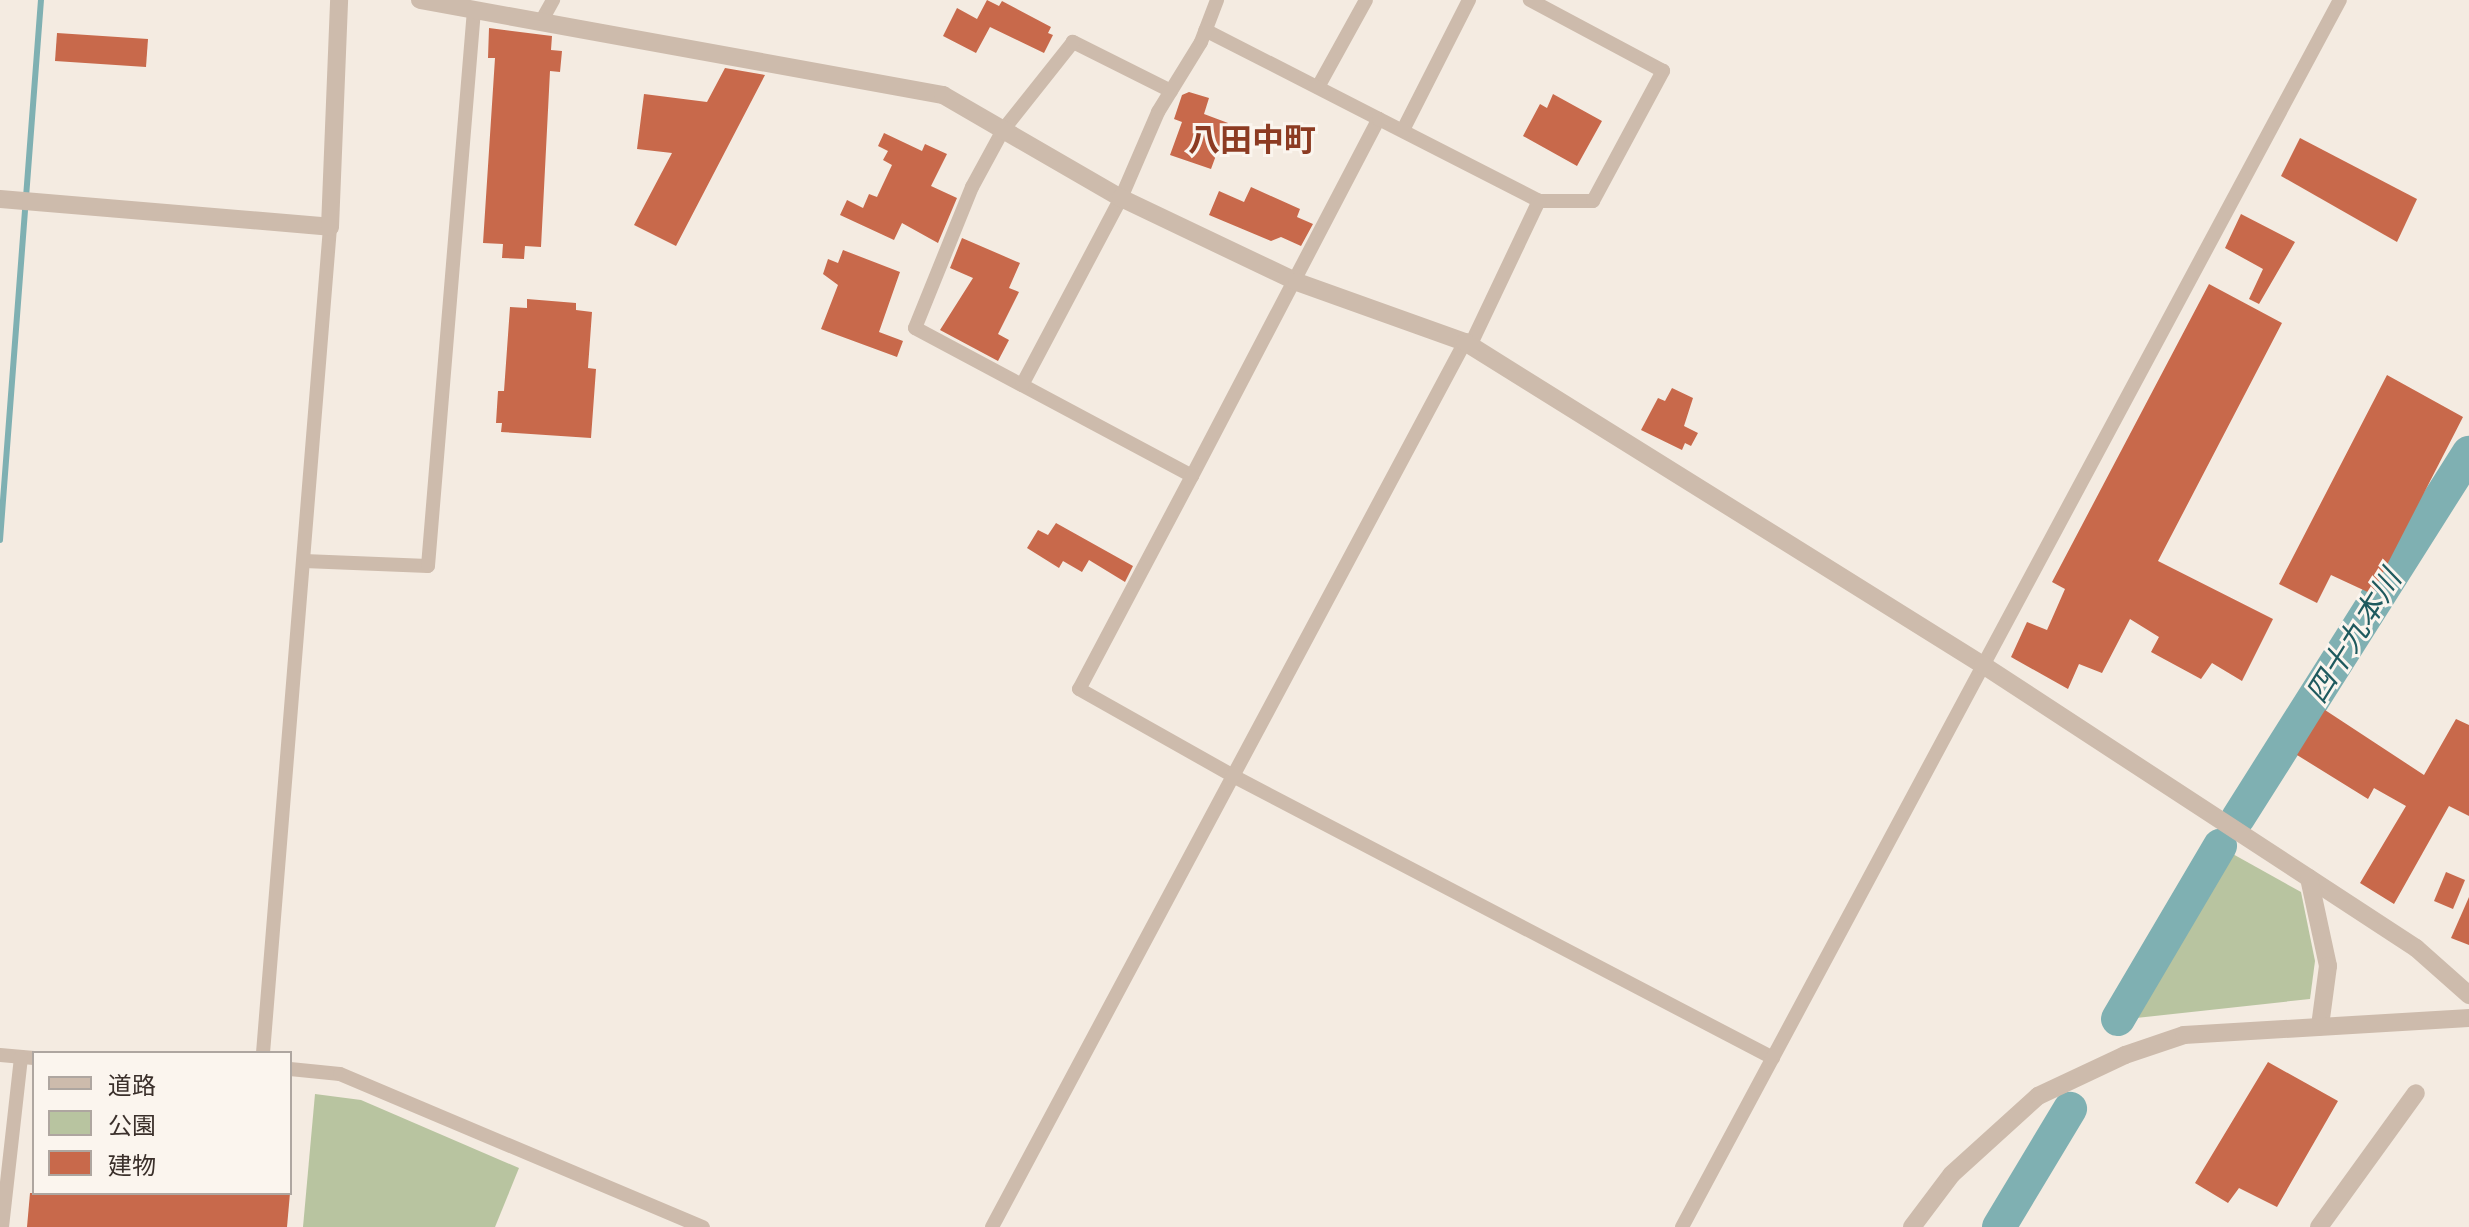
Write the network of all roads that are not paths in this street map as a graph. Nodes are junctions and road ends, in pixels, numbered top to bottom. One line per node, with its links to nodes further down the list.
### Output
1 (339, 0): 20 (street)
2 (420, 0): 9 (street)
3 (553, 0): 10 (street)
4 (1217, 0): 11 (street)
5 (1366, 0): 12 (street)
6 (1469, 0): 16 (street)
7 (1530, 0): 19 (street)
8 (2340, 0): 26 (street)
9 (474, 10): 10 (street); 25 (street)
10 (542, 20): 15 (street)
11 (1205, 30): 12 (street); 13 (street)
12 (1318, 87): 14 (street)
13 (1171, 91): 15 (street); 17 (street)
14 (1379, 119): 16 (street); 21 (street)
15 (1003, 130): 17 (street); 23 (street)
16 (1403, 130): 19 (street)
17 (1121, 198): 21 (street); 23 (street)
18 (17, 200): 20 (street)
19 (1539, 201): 22 (street)
20 (330, 227): 25 (street)
21 (1297, 282): 22 (street); 24 (street)
22 (1468, 344): 26 (street); 27 (street)
23 (1022, 385): 24 (street)
24 (1192, 476): 27 (street)
25 (304, 561): 32 (street)
26 (1983, 665): 28 (street); 35 (street)
27 (1235, 777): 35 (street); 40 (street)
28 (2309, 878): 29 (street); 31 (street)
29 (2469, 995)
30 (2469, 1018): 31 (street)
31 (2320, 1026): 42 (street)
32 (263, 1051)
33 (0, 1055): 34 (street)
34 (28, 1058): 38 (street)
35 (1773, 1058): 41 (street)
36 (292, 1069): 39 (street)
37 (2416, 1093): 43 (street)
38 (2, 1227)
39 (703, 1227)
40 (992, 1227)
41 (1682, 1227)
42 (1912, 1227)
43 (2319, 1227)

